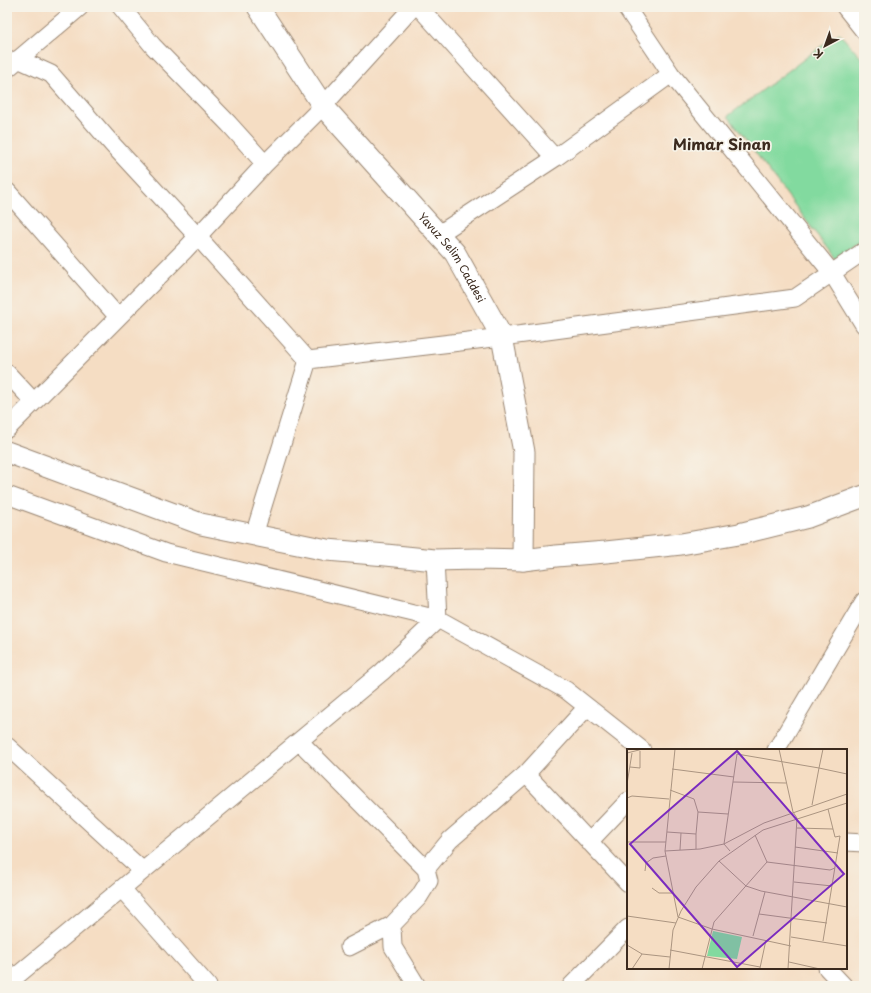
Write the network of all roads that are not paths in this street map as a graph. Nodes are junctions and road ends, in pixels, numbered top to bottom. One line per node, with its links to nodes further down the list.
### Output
1 (80, 7): 9 (street)
2 (121, 7): 13 (street)
3 (258, 7): 11 (street, Yavuz Selim Caddesi)
4 (413, 7): 11 (street)
5 (419, 7): 12 (street)
6 (626, 7): 10 (street)
7 (845, 7): 8 (street)
8 (864, 31)
9 (12, 64): 16 (street)
10 (671, 74): 12 (street); 18 (street)
11 (323, 106): 13 (street); 15 (street, Yavuz Selim Caddesi)
12 (555, 158): 15 (street)
13 (265, 164): 16 (street)
14 (7, 191): 19 (street)
15 (439, 234): 21 (street, Yavuz Selim Caddesi)
16 (198, 237): 19 (street); 22 (street)
17 (864, 251): 18 (street)
18 (832, 273): 20 (street); 21 (street)
19 (118, 317): 24 (street)
20 (864, 325)
21 (502, 337): 22 (street); 31 (street, Yavuz Selim Caddesi)
22 (308, 360): 29 (street)
23 (7, 372): 24 (street)
24 (34, 402): 25 (street)
25 (7, 429)
26 (7, 452): 29 (street)
27 (7, 495): 33 (street)
28 (864, 496): 31 (street)
29 (254, 535): 30 (street)
30 (435, 560): 31 (street); 33 (street)
31 (523, 560)
32 (864, 601): 38 (street)
33 (438, 619): 34 (street); 35 (street)
34 (587, 707): 37 (street); 39 (street)
35 (299, 741): 44 (street); 45 (street)
36 (7, 746): 45 (street)
37 (641, 749)
38 (777, 749)
39 (526, 774): 41 (street); 44 (street)
40 (627, 803): 41 (street)
41 (589, 842): 46 (street)
42 (847, 842): 43 (street)
43 (864, 843)
44 (426, 869): 48 (street)
45 (143, 871): 47 (street)
46 (627, 882)
47 (122, 888): 52 (street); 53 (street)
48 (392, 925): 50 (street); 54 (street)
49 (627, 929): 55 (street)
50 (349, 947)
51 (828, 969): 56 (street)
52 (7, 971)
53 (208, 986)
54 (417, 986)
55 (571, 986)
56 (844, 986)

